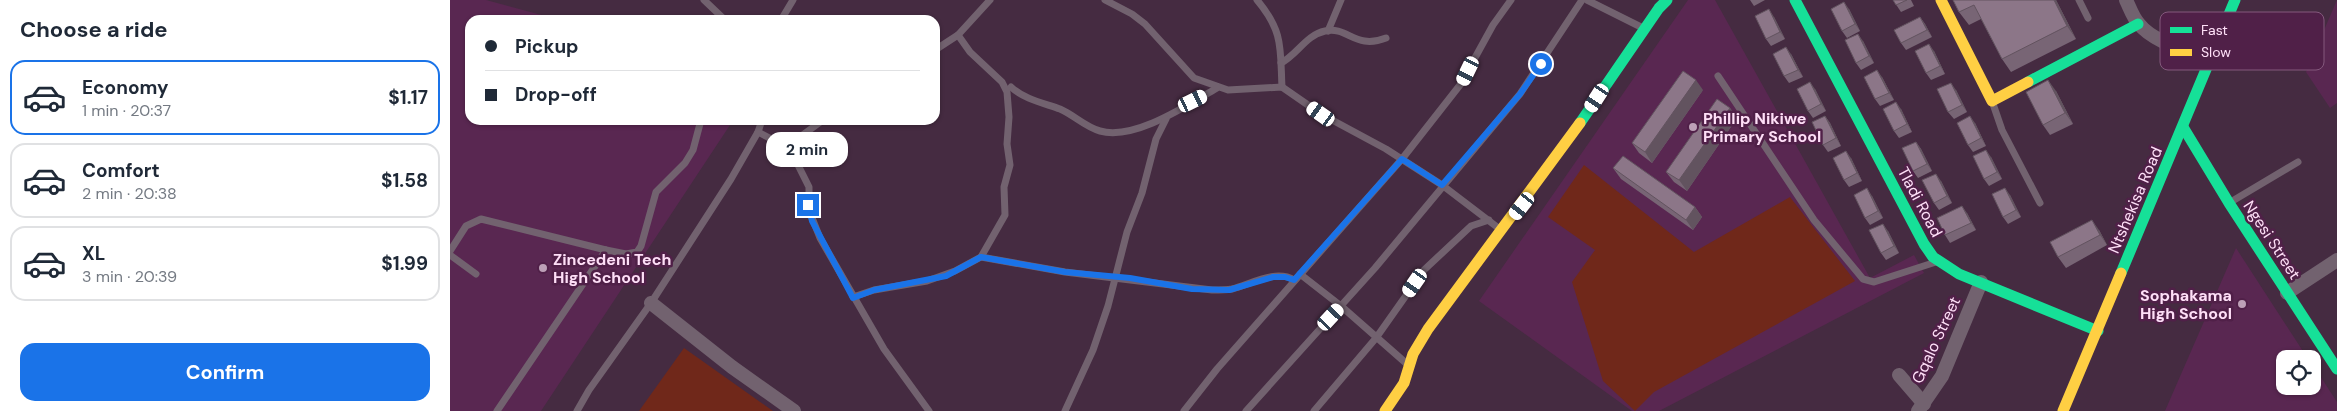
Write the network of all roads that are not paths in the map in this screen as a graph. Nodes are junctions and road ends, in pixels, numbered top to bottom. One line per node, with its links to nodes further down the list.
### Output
1 (704, 0): 17 (lane)
2 (793, 0): 18 (lane)
3 (990, 0): 23 (lane)
4 (1105, 0): 32 (lane)
5 (1257, 0): 27 (lane)
6 (1341, 0): 22 (lane)
7 (1511, 0): 41 (lane)
8 (1582, 0): 43 (lane)
9 (1587, 0): 21 (lane)
10 (1667, 0): 21 (street)
11 (1795, 0): 53 (street, Tladi Road)
12 (1941, 0): 33 (street)
13 (2079, 0): 19 (lane)
14 (2126, 0): 20 (street)
15 (2235, 0): 16 (street, Ntshekisa Road)
16 (2230, 12)
17 (720, 15)
18 (784, 15)
19 (2088, 18)
20 (2138, 24): 25 (street); 33 (street)
21 (1645, 29): 47 (street)
22 (1328, 31): 24 (lane); 27 (lane)
23 (958, 35): 26 (lane); 51 (lane)
24 (1386, 38)
25 (2160, 38)
26 (940, 47)
27 (1281, 63): 31 (lane)
28 (2205, 70): 38 (street, Ntshekisa Road)
29 (1718, 76): 53 (lane)
30 (1011, 87): 34 (lane)
31 (1282, 87): 32 (lane); 41 (lane)
32 (1218, 88): 34 (lane)
33 (1992, 100): 44 (lane)
34 (1166, 119): 56 (lane)
35 (699, 125): 48 (lane)
36 (760, 125): 39 (lane)
37 (817, 125): 40 (lane)
38 (2183, 127): 45 (street, Ngesi Street); 63 (street, Ntshekisa Road)
39 (758, 132): 40 (lane); 61 (lane)
40 (785, 148): 60 (lane)
41 (1402, 159): 43 (lane); 55 (lane)
42 (2298, 162): 45 (lane)
43 (1442, 185): 46 (lane); 62 (lane)
44 (2040, 203)
45 (2229, 203): 59 (street, Ngesi Street)
46 (1489, 220): 47 (lane); 64 (lane)
47 (1502, 231): 65 (street)
48 (606, 250): 49 (lane); 69 (lane)
49 (450, 251)
50 (450, 256): 54 (lane)
51 (981, 257): 56 (lane); 60 (lane)
52 (2337, 260): 59 (street)
53 (1938, 261): 58 (street, Tladi Road)
54 (476, 274)
55 (1300, 274): 57 (lane); 62 (lane)
56 (1115, 277): 57 (lane); 73 (lane)
57 (1294, 280): 74 (lane)
58 (1981, 282): 63 (street, Tladi Road); 68 (street, Gqalo Street)
59 (2287, 293): 66 (street, Ngesi Street)
60 (853, 298): 72 (lane)
61 (651, 303): 70 (lane); 71 (street)
62 (1341, 306): 64 (lane); 75 (lane)
63 (2098, 331): 78 (street, Ntshekisa Road)
64 (1376, 338): 65 (lane); 76 (lane)
65 (1409, 365): 77 (street)
66 (2337, 369)
67 (1899, 375): 68 (street)
68 (1921, 408)
69 (497, 411)
70 (577, 411)
71 (794, 411)
72 (929, 411)
73 (1066, 411)
74 (1184, 411)
75 (1246, 411)
76 (1314, 411)
77 (1385, 411)
78 (2064, 411)

